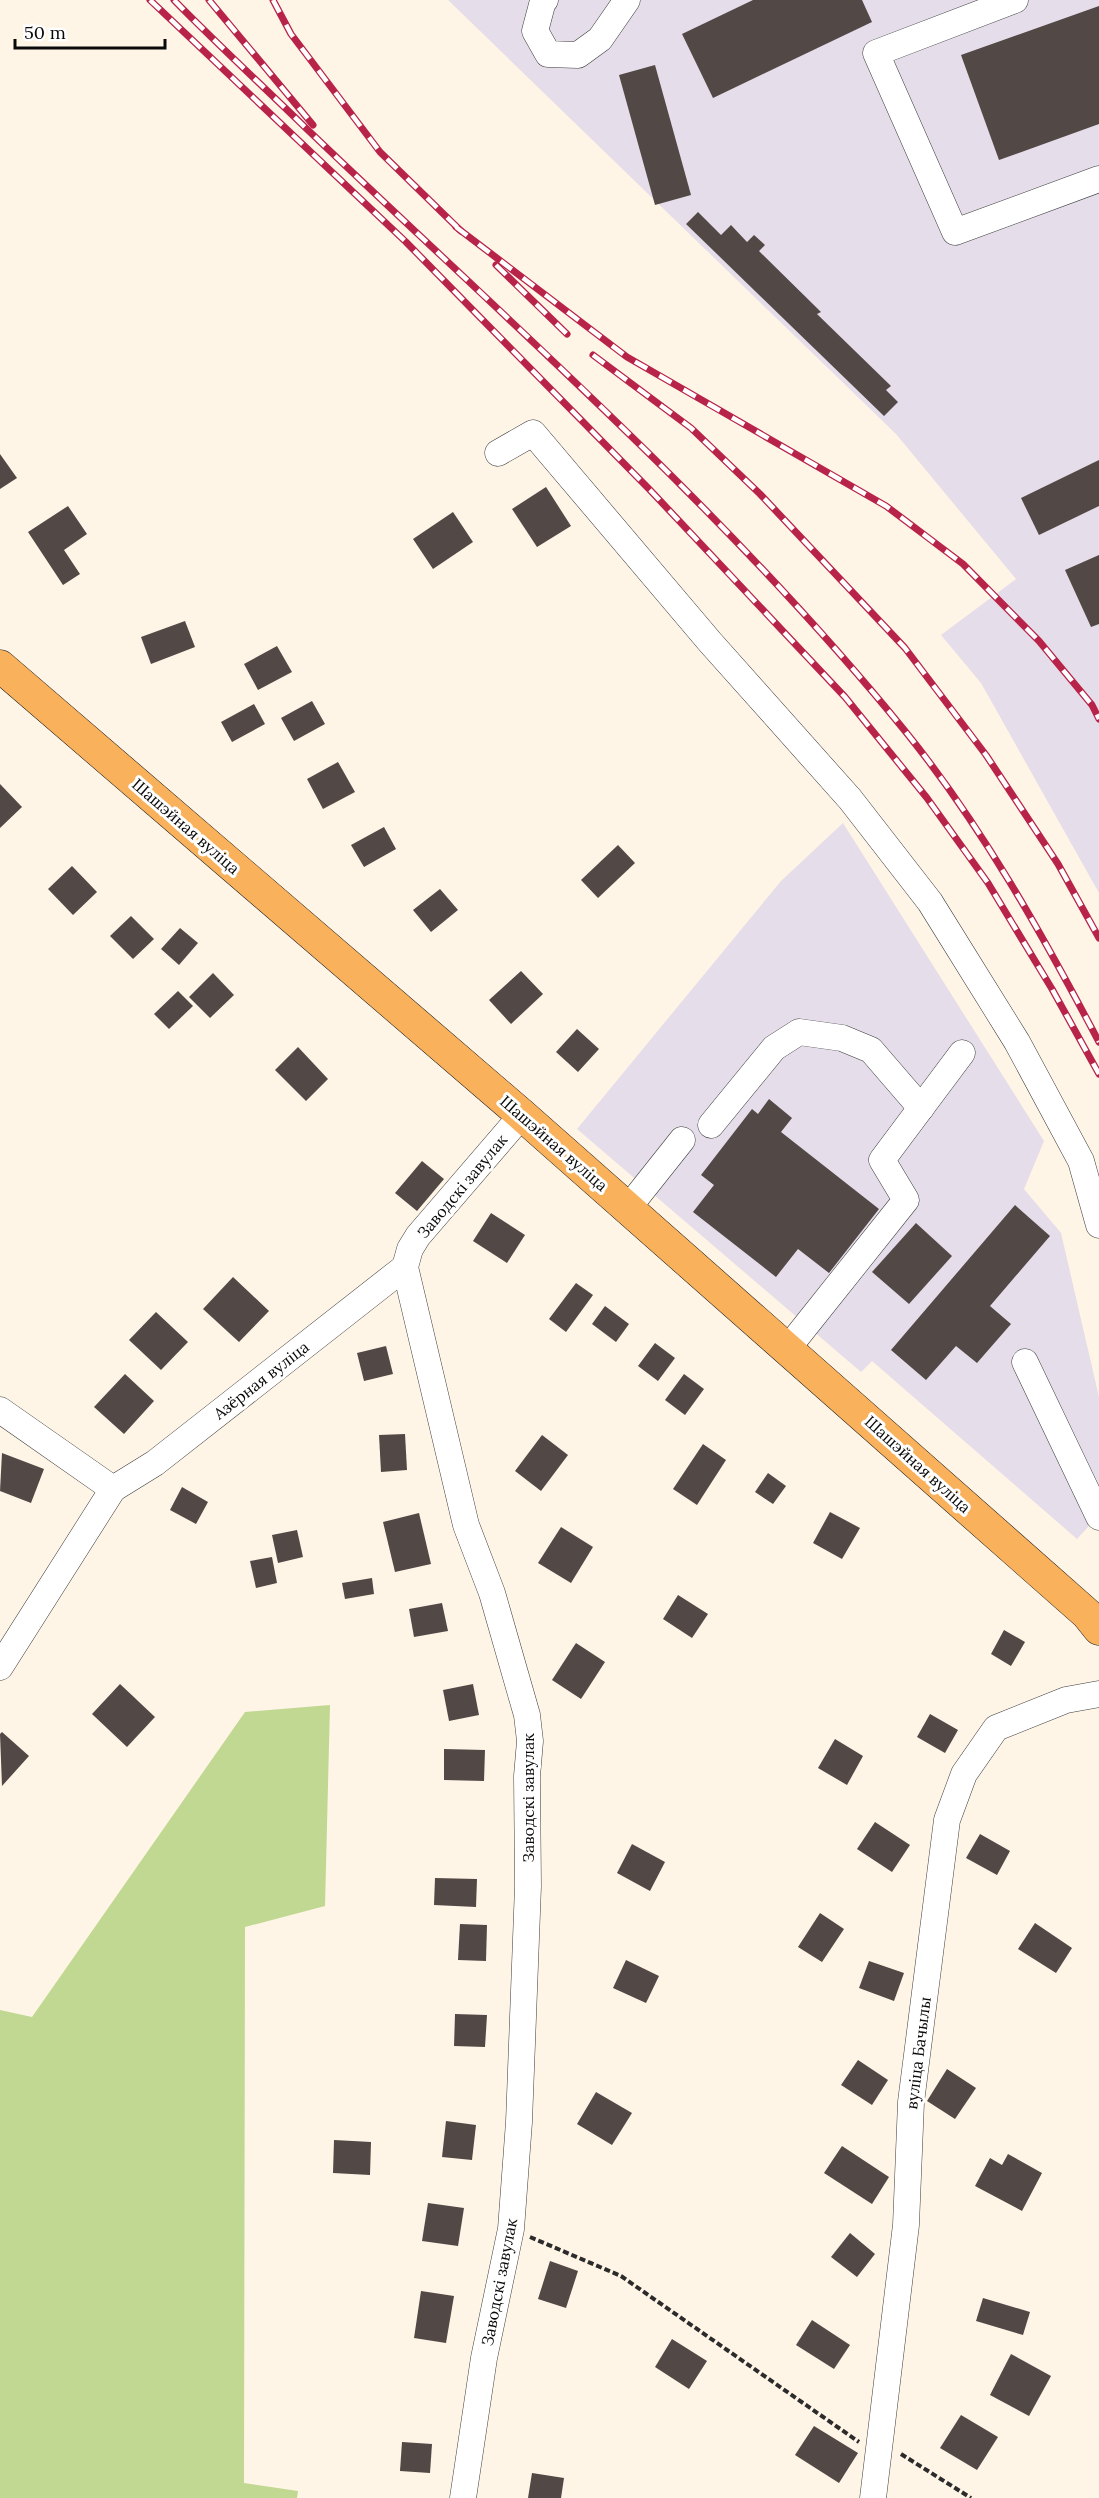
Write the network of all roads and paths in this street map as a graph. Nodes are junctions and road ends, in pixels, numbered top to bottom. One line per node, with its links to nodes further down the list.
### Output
1 (545, 0): 2 (street)
2 (627, 0)
3 (1015, 0): 4 (street)
4 (1099, 179)
5 (498, 453): 13 (street)
6 (0, 666): 9 (main road, Шашэйная вуліца)
7 (962, 1053): 8 (street)
8 (921, 1108): 10 (street); 15 (street)
9 (522, 1115): 12 (main road, Шашэйная вуліца); 14 (street, Заводскі завулак)
10 (711, 1125)
11 (682, 1140): 12 (street)
12 (628, 1208): 15 (main road, Шашэйная вуліца)
13 (1099, 1225)
14 (405, 1267): 18 (street, Азёрная вуліца); 23 (street, Заводскі завулак)
15 (788, 1348): 20 (main road, Шашэйная вуліца)
16 (1025, 1362): 19 (street)
17 (0, 1410): 18 (street)
18 (113, 1489): 21 (street, Азёрная вуліца)
19 (1099, 1517)
20 (1099, 1629)
21 (0, 1667)
22 (1099, 1694): 24 (street, вуліца Бачылы)
23 (511, 2229): 24 (path); 25 (street, Заводскі завулак)
24 (880, 2449): 26 (street, вуліца Бачылы); 27 (path)
25 (463, 2498)
26 (873, 2498)
27 (971, 2498)

